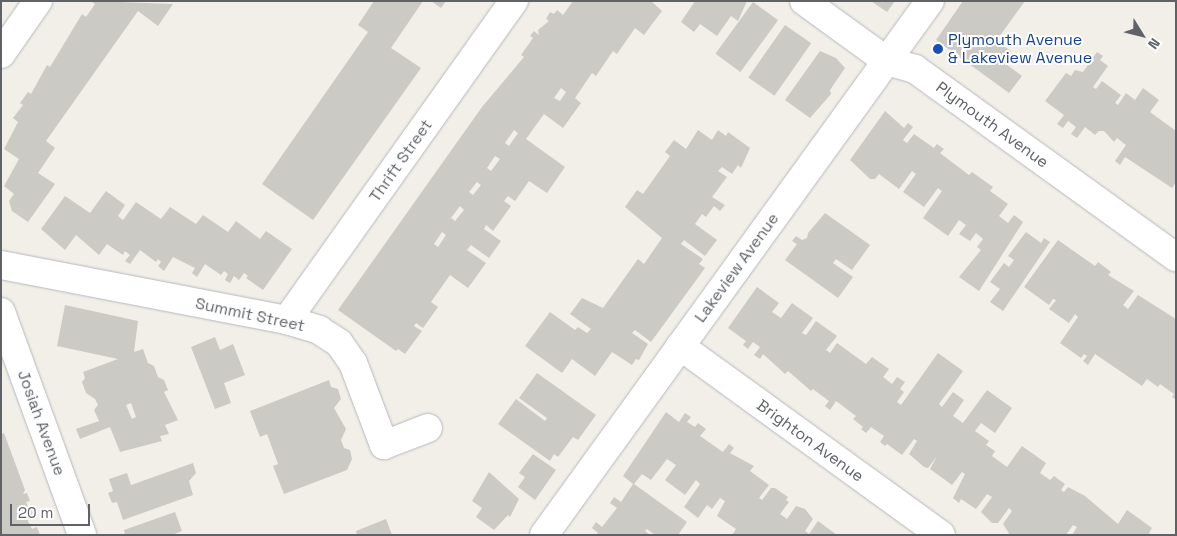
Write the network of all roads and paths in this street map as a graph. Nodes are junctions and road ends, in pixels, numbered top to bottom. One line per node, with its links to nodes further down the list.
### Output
1 (38, 1): 5 (street)
2 (514, 1): 10 (street, Thrift Street)
3 (804, 1): 6 (street, Plymouth Avenue)
4 (930, 1): 6 (street, Lakeview Avenue)
5 (1, 54)
6 (887, 60): 7 (street, Plymouth Avenue); 11 (street, Lakeview Avenue)
7 (1176, 257)
8 (1, 265): 10 (street, Summit Street)
9 (1, 312): 13 (street, Josiah Avenue)
10 (287, 320): 12 (street, Summit Street)
11 (680, 346): 14 (street, Lakeview Avenue); 15 (street, Brighton Avenue)
12 (428, 428)
13 (82, 535)
14 (544, 535)
15 (941, 535)

